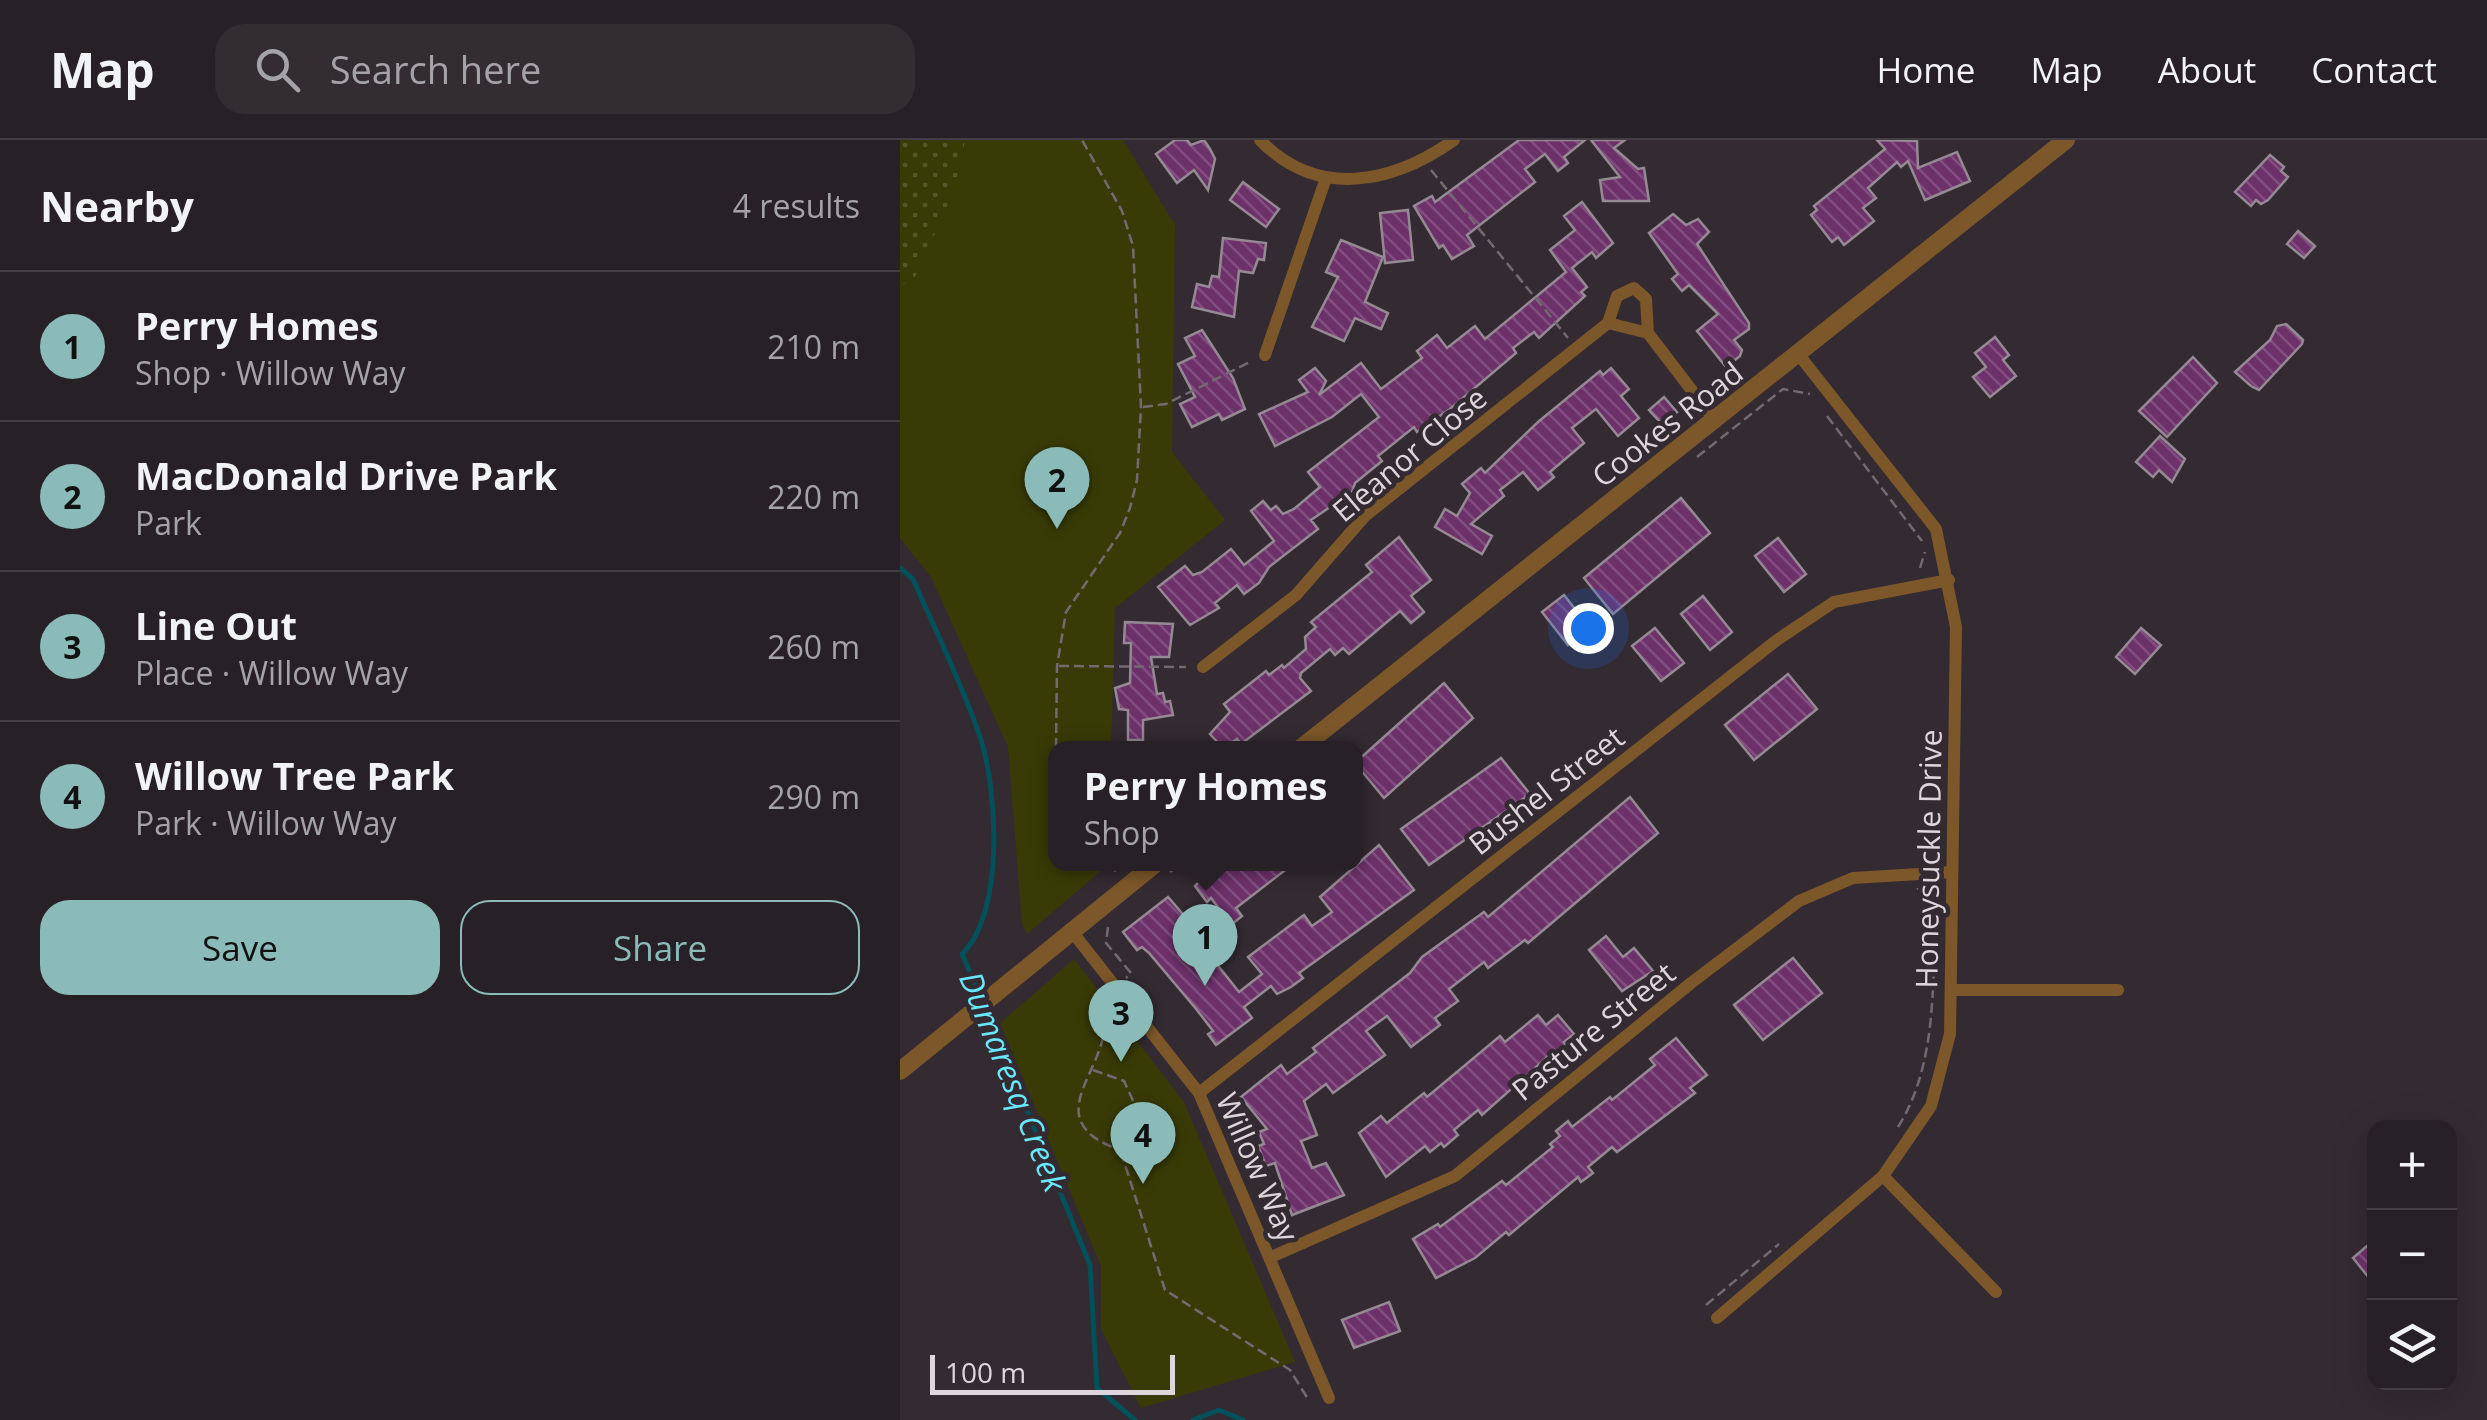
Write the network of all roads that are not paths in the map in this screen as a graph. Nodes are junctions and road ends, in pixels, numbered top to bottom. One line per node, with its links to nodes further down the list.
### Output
1 (1260, 140): 4 (street)
2 (1454, 140): 4 (street)
3 (2066, 140): 8 (street, Cookes Road)
4 (1326, 178): 7 (street)
5 (1608, 324): 6 (street); 6 (street, Eleanor Close); 11 (street, Eleanor Close)
6 (1648, 332): 9 (street, Eleanor Close)
7 (1265, 355)
8 (1800, 355): 9 (street, Cookes Road); 10 (street, Honeysuckle Drive)
9 (1716, 422): 12 (street, Cookes Road)
10 (1949, 580): 14 (street, Honeysuckle Drive); 19 (street, Bushel Street)
11 (1196, 667)
12 (1309, 741)
13 (1146, 871): 15 (street)
14 (1952, 872): 16 (street, Honeysuckle Drive); 21 (street, Pasture Street)
15 (1070, 929): 18 (street); 19 (street, Willow Way)
16 (1952, 990): 17 (street); 20 (street, Honeysuckle Drive)
17 (2118, 990)
18 (900, 1070)
19 (1199, 1093): 21 (street, Willow Way)
20 (1884, 1176): 22 (street); 23 (street, Honeysuckle Drive)
21 (1271, 1257): 24 (street, Willow Way)
22 (1996, 1292)
23 (1717, 1318)
24 (1329, 1398)

